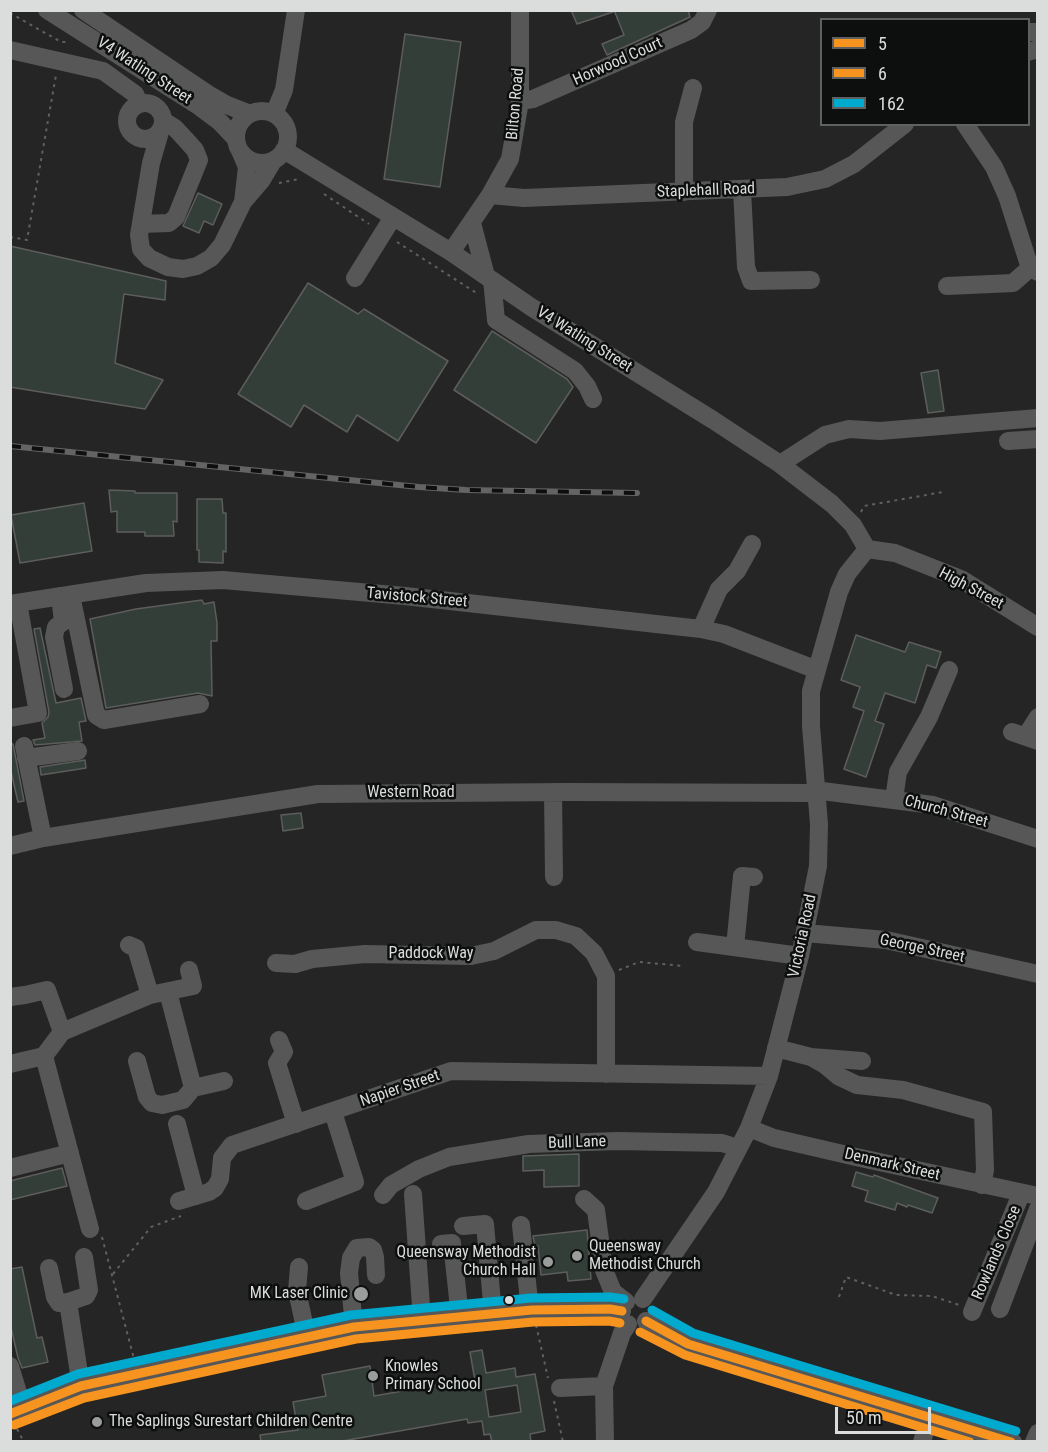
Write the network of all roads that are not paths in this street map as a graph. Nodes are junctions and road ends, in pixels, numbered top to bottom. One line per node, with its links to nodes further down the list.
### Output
1 (47, 10): 16 (street, V4 Watling Street)
2 (83, 10): 10 (street, V4 Watling Street)
3 (296, 10): 11 (street)
4 (520, 10): 8 (street, Bilton Road)
5 (708, 10): 8 (street, Horwood Court)
6 (10, 50): 9 (street)
7 (693, 88): 20 (street)
8 (520, 101): 21 (street, Bilton Road)
9 (139, 103): 12 (street); 15 (street)
10 (250, 114): 11 (street); 16 (street)
11 (274, 114): 17 (street)
12 (162, 126): 15 (street); 18 (street); 25 (street)
13 (902, 126): 19 (street, Staplehall Road)
14 (966, 126): 27 (street)
15 (136, 137): 18 (street)
16 (238, 146): 17 (street); 22 (street)
17 (279, 156): 22 (street); 23 (street, V4 Watling Street)
18 (151, 163): 25 (street)
19 (742, 190): 20 (street, Staplehall Road); 30 (street)
20 (684, 192): 21 (street, Staplehall Road)
21 (490, 195): 24 (street, Bilton Road)
22 (243, 202): 25 (street)
23 (393, 217): 26 (street, V4 Watling Street); 28 (street)
24 (472, 223): 26 (street, Bilton Road); 29 (street)
25 (141, 224)
26 (451, 252): 29 (street, V4 Watling Street)
27 (1034, 270): 31 (street)
28 (355, 278)
29 (489, 278): 32 (street); 36 (street, V4 Watling Street)
30 (811, 280)
31 (947, 286)
32 (593, 399)
33 (1038, 418): 36 (street)
34 (1038, 439): 35 (street)
35 (1008, 441)
36 (780, 464): 38 (street, V4 Watling Street)
37 (752, 544): 42 (street)
38 (867, 549): 41 (street, High Street); 43 (street, Victoria Road)
39 (66, 596): 40 (street, Tavistock Street); 42 (street, Tavistock Street); 45 (street); 46 (street)
40 (14, 604): 48 (street)
41 (1038, 627)
42 (701, 629): 43 (street, Tavistock Street)
43 (817, 670): 52 (street, Victoria Road)
44 (949, 670): 53 (street)
45 (64, 689)
46 (201, 704)
47 (1038, 717): 49 (street)
48 (10, 718)
49 (1026, 736)
50 (78, 751): 54 (street)
51 (553, 792): 52 (street, Western Road); 54 (street, Western Road); 57 (street)
52 (816, 792): 53 (street, Church Street); 59 (street, Victoria Road)
53 (894, 799): 55 (street, Church Street)
54 (44, 838): 56 (street, Western Road)
55 (1038, 839)
56 (10, 846)
57 (554, 877)
58 (754, 878): 62 (street)
59 (805, 933): 63 (street, Victoria Road); 66 (street, George Street)
60 (697, 942): 62 (street)
61 (129, 945): 68 (street)
62 (735, 947): 63 (street)
63 (800, 956): 72 (street, Victoria Road)
64 (276, 963): 78 (street, Paddock Way)
65 (189, 970): 67 (street)
66 (1038, 974)
67 (168, 992): 68 (street); 81 (street)
68 (150, 994): 70 (street)
69 (10, 997): 70 (street)
70 (62, 1032): 73 (street)
71 (279, 1040): 84 (street)
72 (777, 1048): 74 (street); 79 (street, Victoria Road)
73 (44, 1056): 77 (street); 87 (street)
74 (811, 1057): 76 (street); 89 (street)
75 (137, 1061): 81 (street)
76 (862, 1061)
77 (10, 1064)
78 (606, 1074): 79 (street, Napier Street); 82 (street, Napier Street)
79 (769, 1076): 85 (street, Victoria Road)
80 (224, 1081): 81 (street)
81 (194, 1088)
82 (333, 1112): 84 (street, Napier Street); 94 (street)
83 (177, 1124): 84 (street, Napier Street)
84 (296, 1124)
85 (749, 1128): 86 (street, Victoria Road); 89 (street, Denmark Street)
86 (738, 1148): 91 (street, Bull Lane); 107 (street, Victoria Road)
87 (70, 1153): 88 (street); 98 (street)
88 (10, 1168)
89 (982, 1185): 92 (street, Denmark Street)
90 (413, 1194): 111 (street)
91 (383, 1195)
92 (1029, 1195): 106 (street, Rowlands Close)
93 (584, 1199): 107 (street)
94 (306, 1201)
95 (1038, 1209): 105 (street)
96 (521, 1225): 109 (street)
97 (463, 1226): 108 (street)
98 (95, 1230)
99 (441, 1244): 110 (street)
100 (84, 1257): 104 (street)
101 (298, 1267): 113 (street)
102 (49, 1268): 104 (street)
103 (376, 1275): 112 (street)
104 (68, 1302): 115 (street)
105 (1000, 1309)
106 (973, 1310)
107 (633, 1312): 109 (street); 116 (street, Victoria Road); 119 (street)
108 (493, 1314): 109 (street); 110 (street)
109 (533, 1316)
110 (460, 1317): 111 (street)
111 (422, 1320): 112 (street)
112 (354, 1327): 113 (street)
113 (307, 1337): 115 (street)
114 (10, 1366): 118 (street)
115 (81, 1386): 118 (street)
116 (604, 1386): 117 (street); 121 (street, Victoria Road)
117 (554, 1391)
118 (17, 1411)
119 (929, 1417): 122 (street); 123 (street)
120 (1038, 1433): 124 (street)
121 (605, 1442)
122 (922, 1442)
123 (1013, 1442)
124 (1034, 1442)

